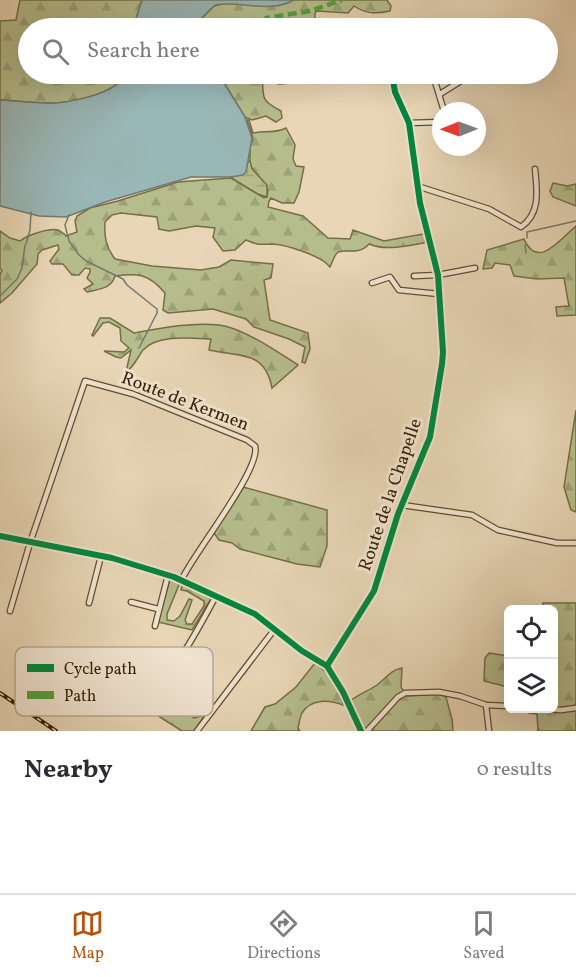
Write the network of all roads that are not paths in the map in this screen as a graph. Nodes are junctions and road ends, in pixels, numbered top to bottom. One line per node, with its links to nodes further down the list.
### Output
1 (394, 84): 7 (street, Route de la Chapelle)
2 (436, 84): 4 (street)
3 (455, 84): 4 (street)
4 (440, 94): 5 (street)
5 (442, 102)
6 (432, 122): 7 (street)
7 (409, 123): 9 (street, Route de la Chapelle)
8 (535, 169): 9 (street)
9 (417, 186): 11 (street, Route de la Chapelle)
10 (475, 268): 11 (street)
11 (438, 275): 12 (street); 14 (street, Route de la Chapelle)
12 (414, 276)
13 (372, 282): 14 (street)
14 (440, 294): 15 (street, Route de la Chapelle)
15 (402, 505): 18 (street); 30 (street, Route de la Chapelle)
16 (0, 536): 17 (street)
17 (30, 543): 19 (street); 21 (street, Route de Kermen); 26 (street)
18 (576, 543)
19 (101, 556): 20 (street); 24 (street)
20 (168, 575): 21 (street); 25 (street)
21 (182, 579): 22 (street)
22 (216, 596): 28 (street); 29 (street)
23 (131, 602): 25 (street)
24 (89, 603)
25 (158, 609): 27 (street)
26 (10, 611)
27 (154, 626)
28 (274, 630): 30 (street); 34 (street)
29 (186, 647)
30 (327, 666): 38 (street)
31 (486, 705): 32 (street); 39 (street); 40 (street)
32 (504, 706)
33 (576, 708): 35 (street)
34 (213, 710)
35 (558, 710)
36 (208, 716): 37 (street)
37 (197, 731)
38 (361, 731)
39 (367, 731)
40 (489, 731)

